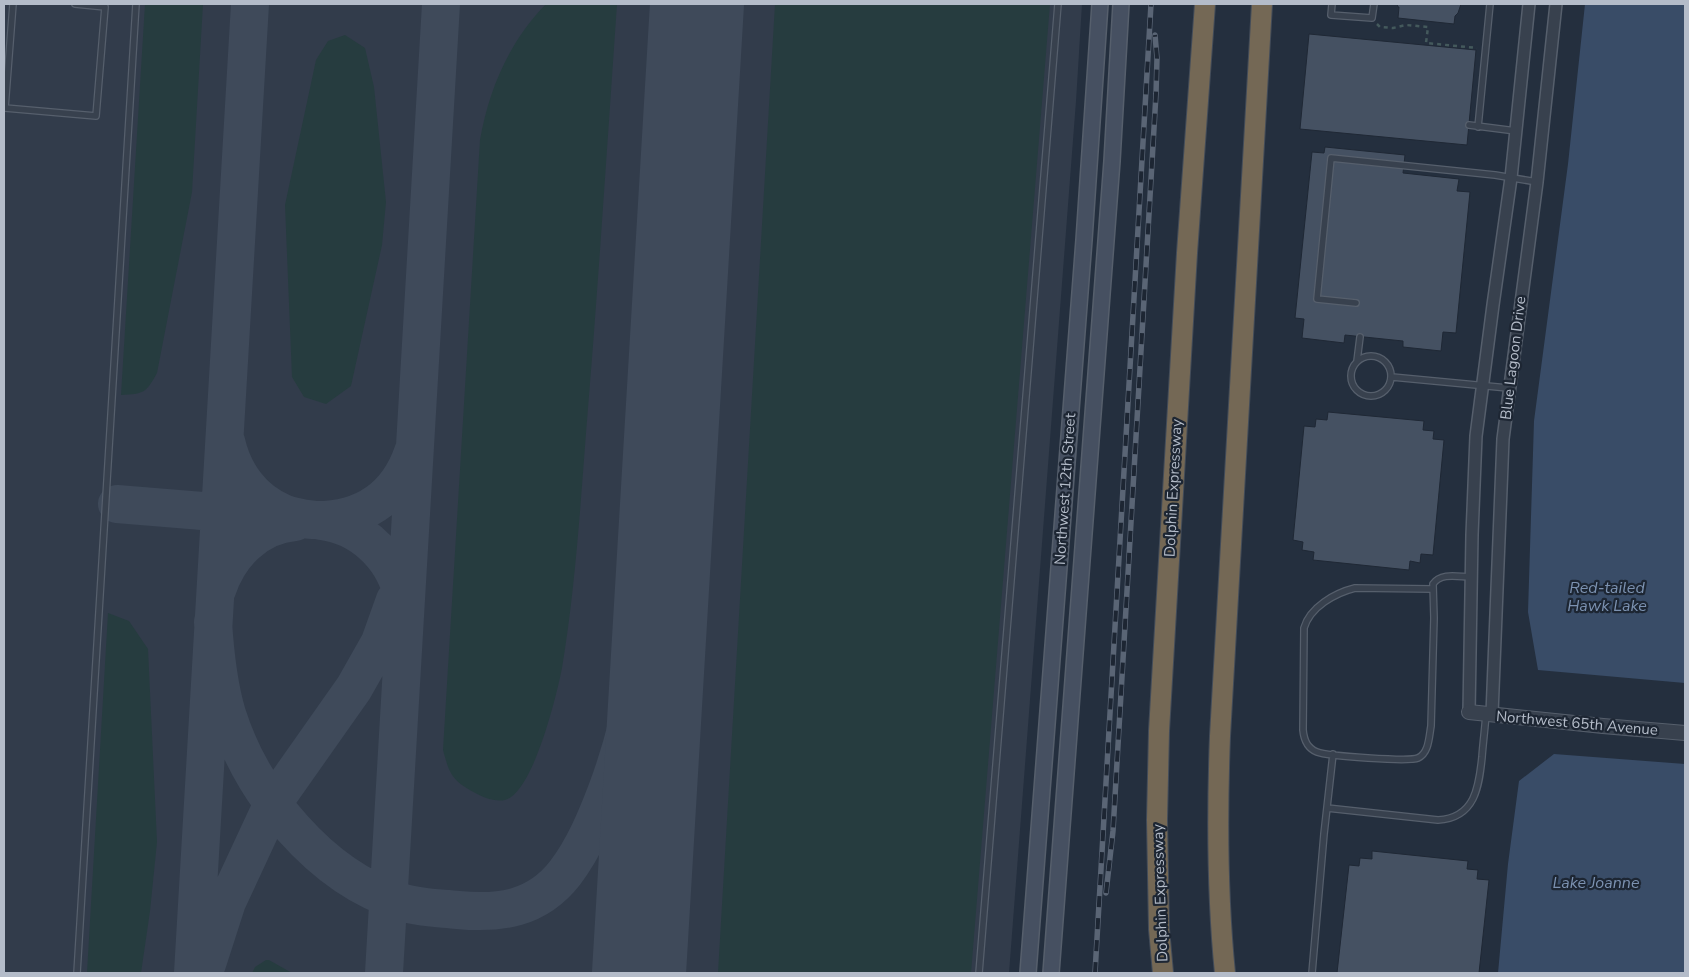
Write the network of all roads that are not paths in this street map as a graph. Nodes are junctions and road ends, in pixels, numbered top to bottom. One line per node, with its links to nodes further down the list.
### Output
1 (13, 4): 15 (lane)
2 (75, 4): 15 (lane)
3 (136, 4): 35 (lane)
4 (1058, 4): 36 (lane)
5 (1100, 4): 37 (main road, Northwest 12th Street)
6 (1121, 4): 38 (main road, Northwest 12th Street)
7 (1205, 4): 39 (highway, Dolphin Expressway)
8 (1262, 4): 34 (highway)
9 (1332, 4): 10 (lane)
10 (1374, 4)
11 (1490, 4): 17 (lane)
12 (1529, 4): 18 (street, Blue Lagoon Drive)
13 (1556, 4): 20 (street, Blue Lagoon Drive)
14 (4, 45): 15 (lane)
15 (11, 46)
16 (1469, 126): 17 (lane)
17 (1478, 127): 18 (lane)
18 (1516, 131): 19 (street, Blue Lagoon Drive)
19 (1511, 178): 20 (lane); 21 (lane); 25 (street, Blue Lagoon Drive)
20 (1537, 182): 26 (street, Blue Lagoon Drive)
21 (1356, 303)
22 (1360, 337): 23 (lane)
23 (1358, 361): 24 (lane); 24 (lane)
24 (1392, 378): 25 (lane)
25 (1482, 386): 26 (lane); 27 (street, Blue Lagoon Drive)
26 (1508, 388): 30 (street, Blue Lagoon Drive)
27 (1471, 577): 28 (lane); 29 (street, Blue Lagoon Drive)
28 (1432, 589): 32 (lane); 32 (lane)
29 (1470, 712): 30 (street, Northwest 65th Avenue)
30 (1489, 714): 31 (street, Northwest 65th Avenue); 33 (lane)
31 (1685, 733)
32 (1333, 754): 33 (lane)
33 (1327, 808): 42 (lane)
34 (1220, 894): 40 (highway); 41 (highway)
35 (77, 973)
36 (979, 973)
37 (1028, 973)
38 (1051, 973)
39 (1163, 973)
40 (1225, 973)
41 (1239, 973)
42 (1312, 973)

